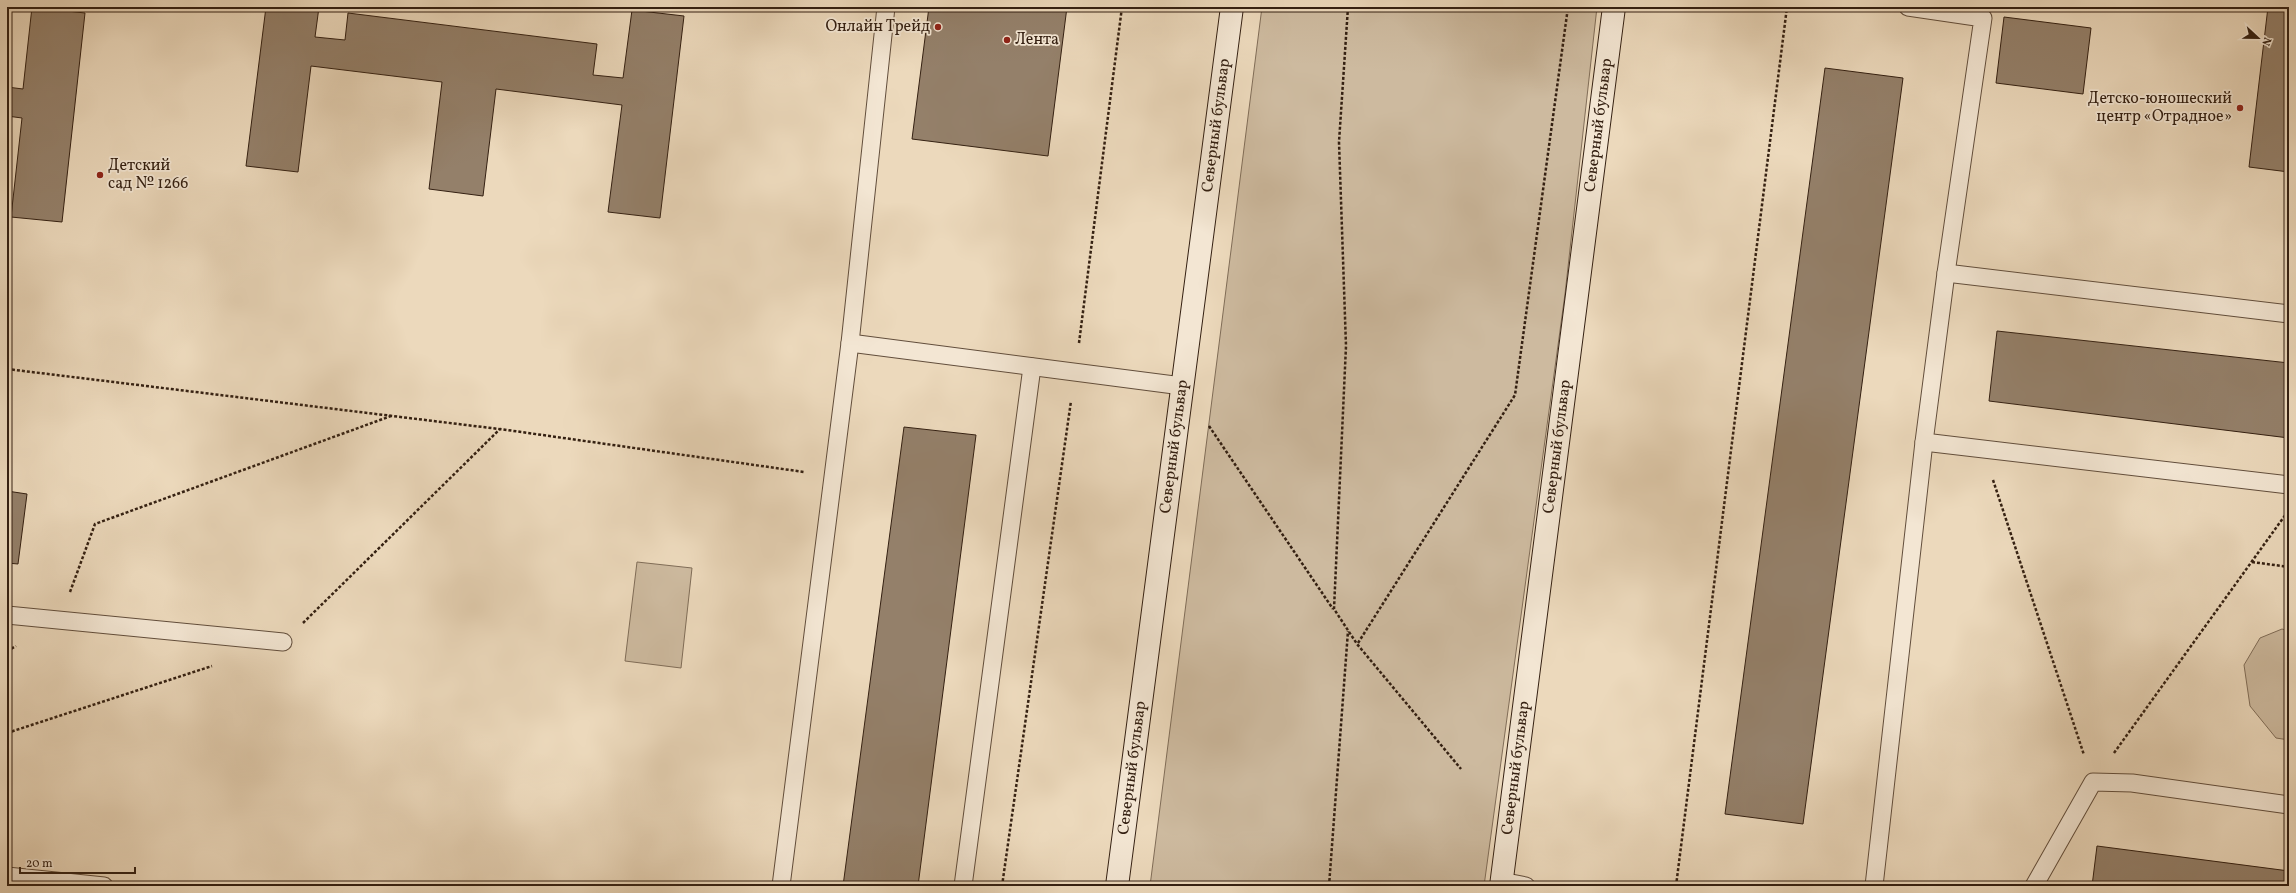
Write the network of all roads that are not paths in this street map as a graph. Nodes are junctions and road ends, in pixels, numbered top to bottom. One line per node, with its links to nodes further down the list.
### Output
1 (886, 7): 7 (lane)
2 (1232, 7): 9 (main road, Северный бульвар)
3 (1614, 7): 16 (main road, Северный бульвар)
4 (1908, 7): 5 (lane)
5 (1946, 273): 6 (lane); 10 (lane)
6 (2289, 314)
7 (850, 343): 8 (lane); 18 (lane)
8 (1032, 367): 9 (lane); 19 (lane)
9 (1182, 386): 20 (main road, Северный бульвар)
10 (1924, 442): 11 (lane); 22 (lane)
11 (2289, 485)
12 (7, 615): 13 (lane)
13 (283, 642)
14 (2289, 805): 23 (lane)
15 (7, 876): 17 (lane)
16 (1501, 884): 21 (lane)
17 (104, 886)
18 (781, 886)
19 (963, 886)
20 (1117, 886)
21 (1526, 886)
22 (1874, 886)
23 (2034, 886)

